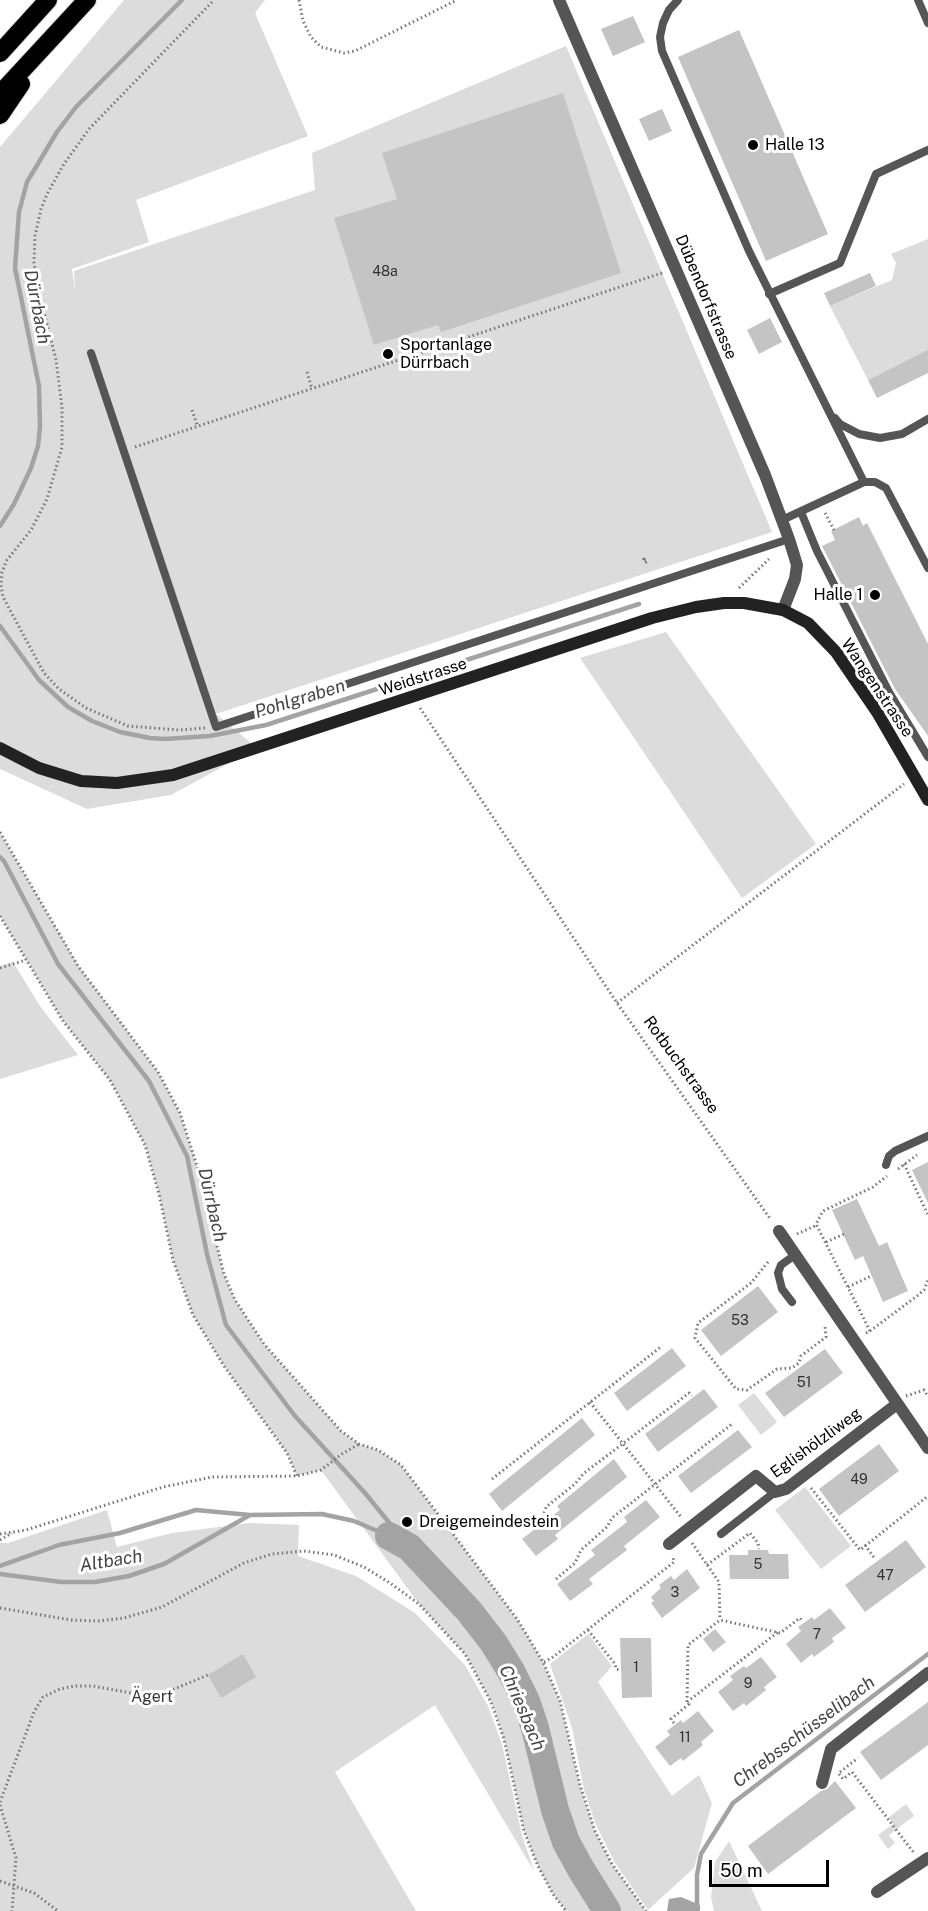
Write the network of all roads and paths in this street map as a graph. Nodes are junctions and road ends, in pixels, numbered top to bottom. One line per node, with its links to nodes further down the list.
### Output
1 (48, 0): 11 (highway)
2 (87, 0): 9 (highway)
3 (214, 0): 32 (path)
4 (298, 0): 5 (path)
5 (457, 0)
6 (559, 0): 15 (street, Dübendorfstrasse)
7 (678, 0): 16 (lane)
8 (918, 0): 10 (lane)
9 (71, 18): 12 (highway); 13 (highway)
10 (928, 23)
11 (4, 47)
12 (0, 94)
13 (0, 115)
14 (928, 150): 16 (lane)
15 (676, 268): 19 (path); 28 (street, Dübendorfstrasse)
16 (769, 294): 20 (lane)
17 (91, 353): 24 (lane)
18 (307, 372): 19 (path)
19 (312, 389): 23 (path)
20 (824, 403): 22 (lane); 25 (lane)
21 (192, 410): 23 (path)
22 (928, 419)
23 (198, 427): 24 (path)
24 (125, 451): 36 (lane)
25 (864, 482): 26 (lane); 31 (lane)
26 (820, 502): 27 (lane); 29 (path)
27 (801, 512): 28 (lane); 38 (lane)
28 (782, 520): 30 (street, Dübendorfstrasse)
29 (834, 530)
30 (789, 539): 33 (path); 34 (street, Dübendorfstrasse); 36 (lane)
31 (928, 567)
32 (1, 597): 36 (path)
33 (724, 603): 34 (main road, Weidstrasse); 35 (main road, Weidstrasse)
34 (783, 610): 39 (main road, Wangenstrasse)
35 (413, 697): 37 (main road, Weidstrasse); 45 (path, Rotbuchstrasse)
36 (216, 727)
37 (3, 747)
38 (928, 757)
39 (914, 776): 40 (main road, Wangenstrasse); 45 (path)
40 (928, 800)
41 (0, 832): 73 (path)
42 (0, 916): 43 (path)
43 (26, 960): 44 (path); 76 (path)
44 (0, 968)
45 (617, 1003): 56 (path, Rotbuchstrasse)
46 (928, 1136): 49 (lane)
47 (920, 1153): 48 (path)
48 (904, 1164): 50 (path); 52 (path)
49 (886, 1165)
50 (896, 1170)
51 (888, 1176): 53 (path)
52 (928, 1215)
53 (817, 1225): 55 (path); 56 (path)
54 (843, 1234): 55 (path)
55 (825, 1242): 59 (path)
56 (787, 1243): 60 (lane); 63 (street); 66 (path)
57 (872, 1276): 59 (path)
58 (928, 1280): 61 (path)
59 (848, 1287): 61 (path)
60 (792, 1302)
61 (870, 1330): 63 (path)
62 (826, 1337): 66 (path)
63 (854, 1342): 70 (street)
64 (662, 1346): 71 (path)
65 (926, 1389): 69 (path); 70 (path)
66 (747, 1390): 67 (path)
67 (750, 1395)
68 (692, 1396): 74 (path)
69 (928, 1397)
70 (900, 1400): 75 (street); 80 (street, Eglishölzliweg)
71 (590, 1402): 74 (path); 77 (path)
72 (732, 1424): 78 (path)
73 (359, 1444): 76 (path); 99 (path)
74 (623, 1444): 78 (path); 82 (path)
75 (928, 1448)
76 (297, 1476): 84 (path)
77 (495, 1479)
78 (654, 1483): 83 (path); 93 (path)
79 (811, 1488): 89 (path)
80 (775, 1492): 83 (street, Eglishölzliweg); 85 (lane)
81 (928, 1496): 89 (path)
82 (530, 1527)
83 (687, 1530): 88 (street, Eglishölzliweg); 92 (path)
84 (13, 1532): 86 (path); 87 (path)
85 (721, 1533)
86 (0, 1534)
87 (0, 1540)
88 (669, 1544): 97 (path)
89 (866, 1545): 91 (path)
90 (759, 1549): 92 (path)
91 (875, 1559)
92 (707, 1565): 95 (path)
93 (556, 1579)
94 (0, 1608): 117 (path)
95 (720, 1620): 98 (path); 103 (path)
96 (803, 1622): 98 (path)
97 (588, 1630): 99 (path); 100 (path)
98 (778, 1632): 103 (path)
99 (543, 1662): 118 (path)
100 (620, 1670)
101 (928, 1673): 108 (street)
102 (208, 1675): 109 (path)
103 (687, 1702): 104 (path)
104 (674, 1723)
105 (858, 1758): 106 (path)
106 (838, 1773)
107 (845, 1777): 110 (path)
108 (822, 1783)
109 (0, 1804): 113 (path)
110 (915, 1855)
111 (928, 1858): 114 (street)
112 (0, 1881): 113 (path)
113 (14, 1886): 115 (path); 116 (path)
114 (877, 1892)
115 (12, 1911)
116 (58, 1911)
117 (566, 1911)
118 (646, 1911)

